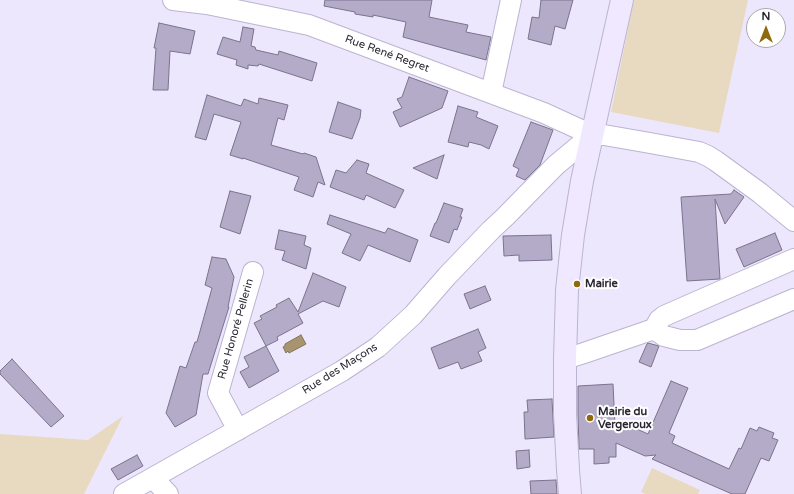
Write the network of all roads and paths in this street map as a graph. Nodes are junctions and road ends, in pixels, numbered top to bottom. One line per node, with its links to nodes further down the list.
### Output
1 (173, 0): 4 (street, Rue René Regret)
2 (511, 0): 5 (street)
3 (622, 0): 6 (street)
4 (273, 8): 5 (street, Rue René Regret)
5 (491, 93): 6 (street, Rue René Regret)
6 (592, 135): 7 (street, Rue René Regret); 12 (street); 13 (street, Rue des Maçons)
7 (794, 221)
8 (794, 259): 11 (street)
9 (253, 272): 13 (street, Rue Honoré Pellerin)
10 (794, 299): 11 (street)
11 (654, 329): 12 (street)
12 (565, 359): 17 (street)
13 (238, 430): 14 (street, Rue des Maçons)
14 (153, 478): 15 (street, Rue des Maçons); 16 (street)
15 (124, 494)
16 (168, 494)
17 (570, 494)

